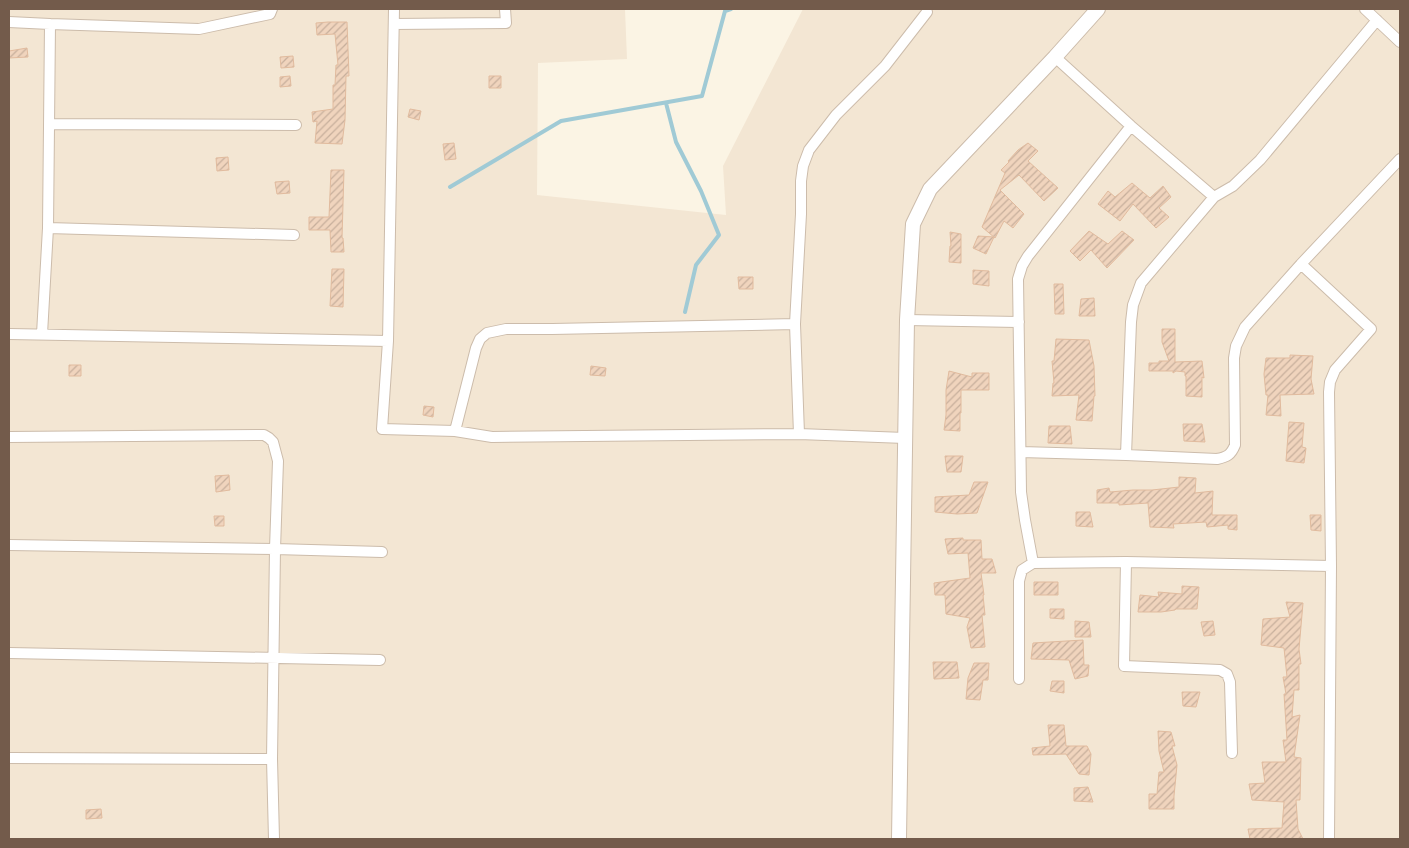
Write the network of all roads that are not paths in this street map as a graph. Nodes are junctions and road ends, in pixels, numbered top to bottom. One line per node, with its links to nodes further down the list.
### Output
1 (272, 9): 9 (street)
2 (394, 9): 10 (street)
3 (505, 9): 10 (street)
4 (1098, 9): 12 (street)
5 (1365, 9): 7 (street)
6 (927, 12): 23 (street)
7 (1377, 20): 11 (street); 17 (street)
8 (9, 22): 9 (street)
9 (50, 24): 13 (street)
10 (394, 24): 26 (street)
11 (1400, 42)
12 (1054, 57): 15 (street); 21 (street)
13 (50, 124): 14 (street); 18 (street)
14 (296, 125)
15 (1131, 126): 17 (street); 22 (street)
16 (1400, 159): 20 (street)
17 (1214, 198): 32 (street)
18 (48, 228): 19 (street); 25 (street)
19 (294, 235)
20 (1301, 264): 32 (street); 38 (street)
21 (907, 320): 22 (street); 30 (street)
22 (1019, 322): 31 (street)
23 (795, 324): 27 (street); 28 (street)
24 (9, 334): 25 (street)
25 (42, 334): 26 (street)
26 (388, 341): 27 (street)
27 (455, 431): 28 (street)
28 (799, 434): 30 (street)
29 (9, 437): 34 (street)
30 (905, 438): 47 (street)
31 (1021, 452): 32 (street); 37 (street)
32 (1126, 455)
33 (9, 545): 34 (street)
34 (275, 549): 35 (street); 40 (street)
35 (382, 552)
36 (1126, 562): 37 (street); 38 (street); 43 (street)
37 (1034, 563): 42 (street)
38 (1331, 566): 48 (street)
39 (9, 654): 40 (street)
40 (274, 658): 41 (street); 45 (street)
41 (380, 660)
42 (1019, 679)
43 (1232, 753)
44 (9, 758): 45 (street)
45 (272, 760): 46 (street)
46 (274, 839)
47 (899, 839)
48 (1329, 839)

